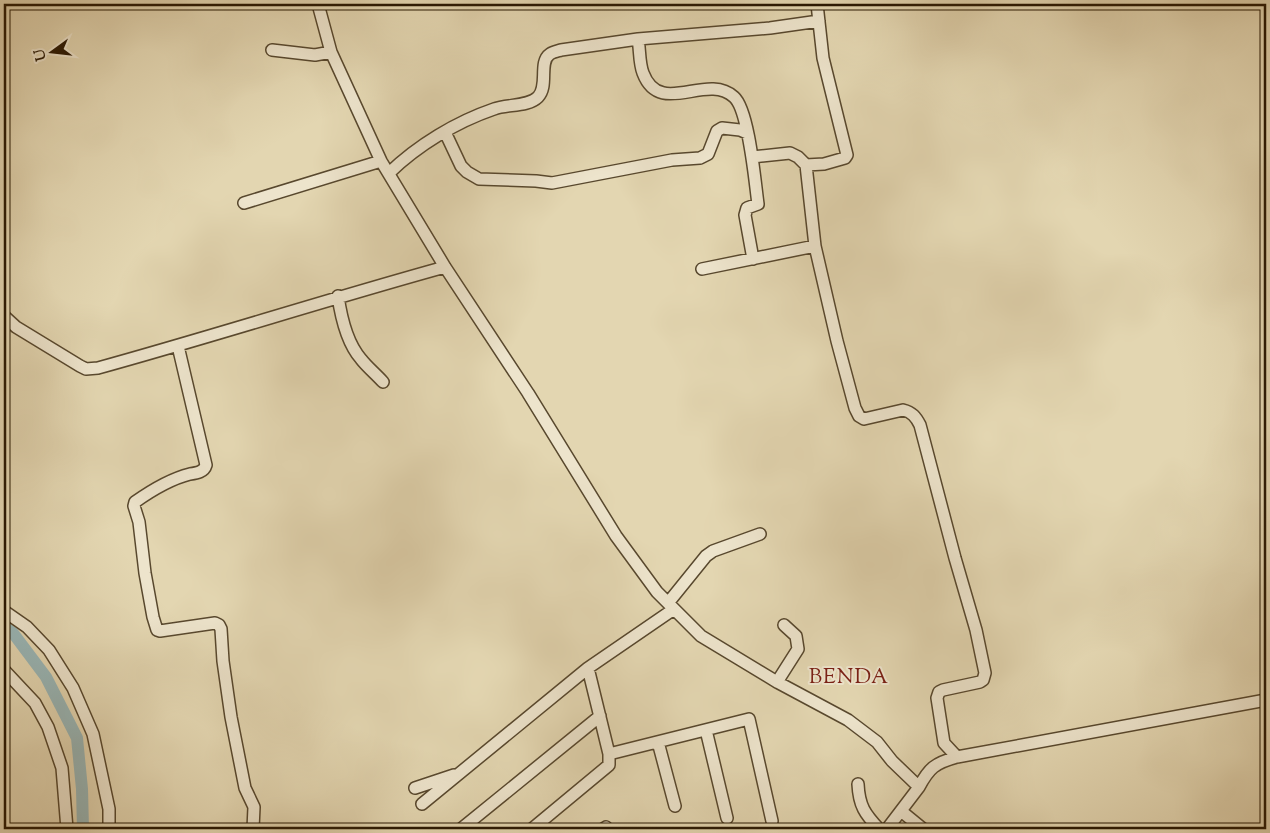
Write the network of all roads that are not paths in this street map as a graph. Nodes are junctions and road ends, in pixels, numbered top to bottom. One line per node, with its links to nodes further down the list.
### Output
1 (318, 4): 6 (street)
2 (817, 4): 3 (street)
3 (819, 21): 4 (street); 11 (street)
4 (638, 39): 7 (street); 8 (street)
5 (272, 50): 6 (street)
6 (331, 52): 10 (street)
7 (445, 132): 8 (street); 12 (street)
8 (747, 134): 9 (street)
9 (752, 157): 11 (street); 15 (street)
10 (381, 161): 12 (street); 13 (street)
11 (806, 165): 14 (street)
12 (390, 173): 16 (street)
13 (244, 203)
14 (814, 246): 15 (street); 34 (street)
15 (753, 259): 17 (street)
16 (445, 267): 18 (street); 23 (street)
17 (702, 269)
18 (338, 296): 20 (street); 21 (street)
19 (4, 316): 20 (street)
20 (178, 346): 47 (street)
21 (383, 382)
22 (760, 534): 23 (street)
23 (671, 606): 26 (street); 28 (street)
24 (4, 611): 46 (street)
25 (784, 625): 28 (street)
26 (588, 668): 30 (street); 35 (street)
27 (4, 670): 45 (street)
28 (777, 682): 38 (street)
29 (1266, 700): 34 (street)
30 (600, 716): 33 (street); 48 (street)
31 (706, 730): 32 (street); 42 (street); 43 (street)
32 (658, 742): 33 (street); 40 (street)
33 (609, 754): 44 (street)
34 (956, 757): 38 (street)
35 (460, 773): 37 (street); 39 (street)
36 (858, 784): 49 (street)
37 (415, 788)
38 (919, 788): 41 (street)
39 (422, 804)
40 (675, 806)
41 (901, 812): 50 (street); 51 (street)
42 (727, 818)
43 (772, 821)
44 (540, 827)
45 (67, 829)
46 (109, 829)
47 (253, 829)
48 (461, 829)
49 (879, 829)
50 (887, 829)
51 (923, 829)

